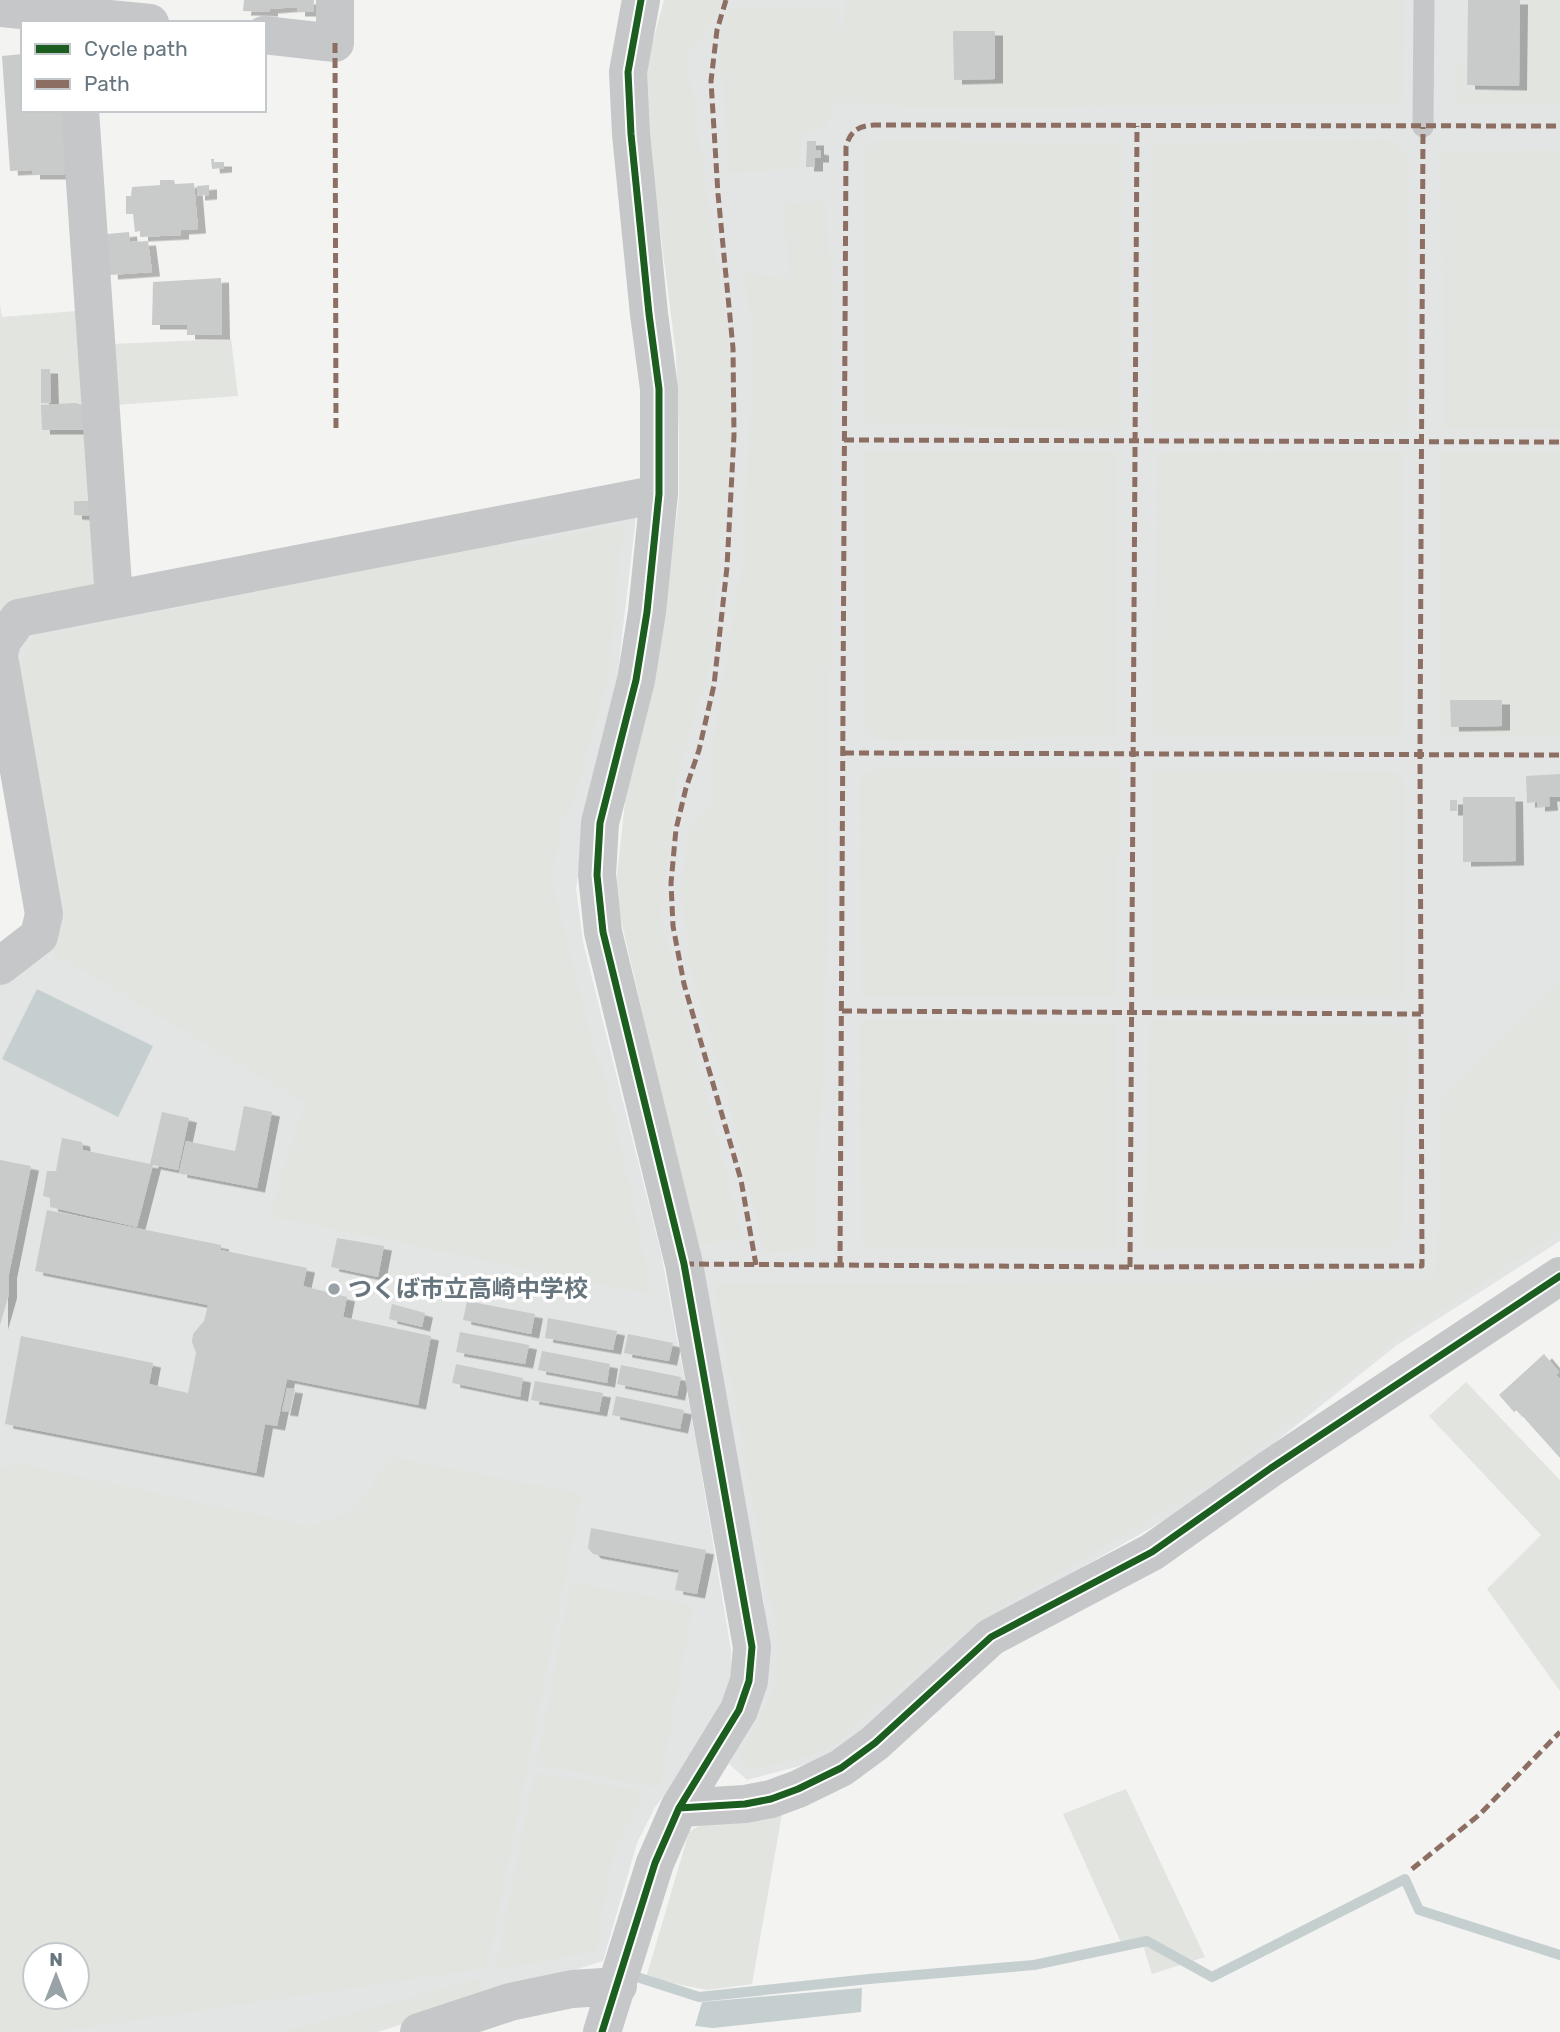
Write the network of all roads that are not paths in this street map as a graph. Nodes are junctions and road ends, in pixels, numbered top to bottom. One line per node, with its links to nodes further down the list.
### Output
1 (335, 0): 7 (street)
2 (641, 0): 10 (street)
3 (1424, 0): 9 (lane)
4 (0, 8): 5 (street)
5 (74, 19): 6 (street)
6 (112, 21)
7 (266, 35)
8 (80, 112): 11 (street)
9 (1423, 127)
10 (659, 494): 11 (street); 16 (street)
11 (114, 599): 12 (street)
12 (0, 650)
13 (0, 662): 14 (street)
14 (0, 966)
15 (1560, 1276): 16 (street)
16 (679, 1808): 17 (street)
17 (618, 1986): 18 (street); 19 (street)
18 (419, 2032)
19 (602, 2032)

